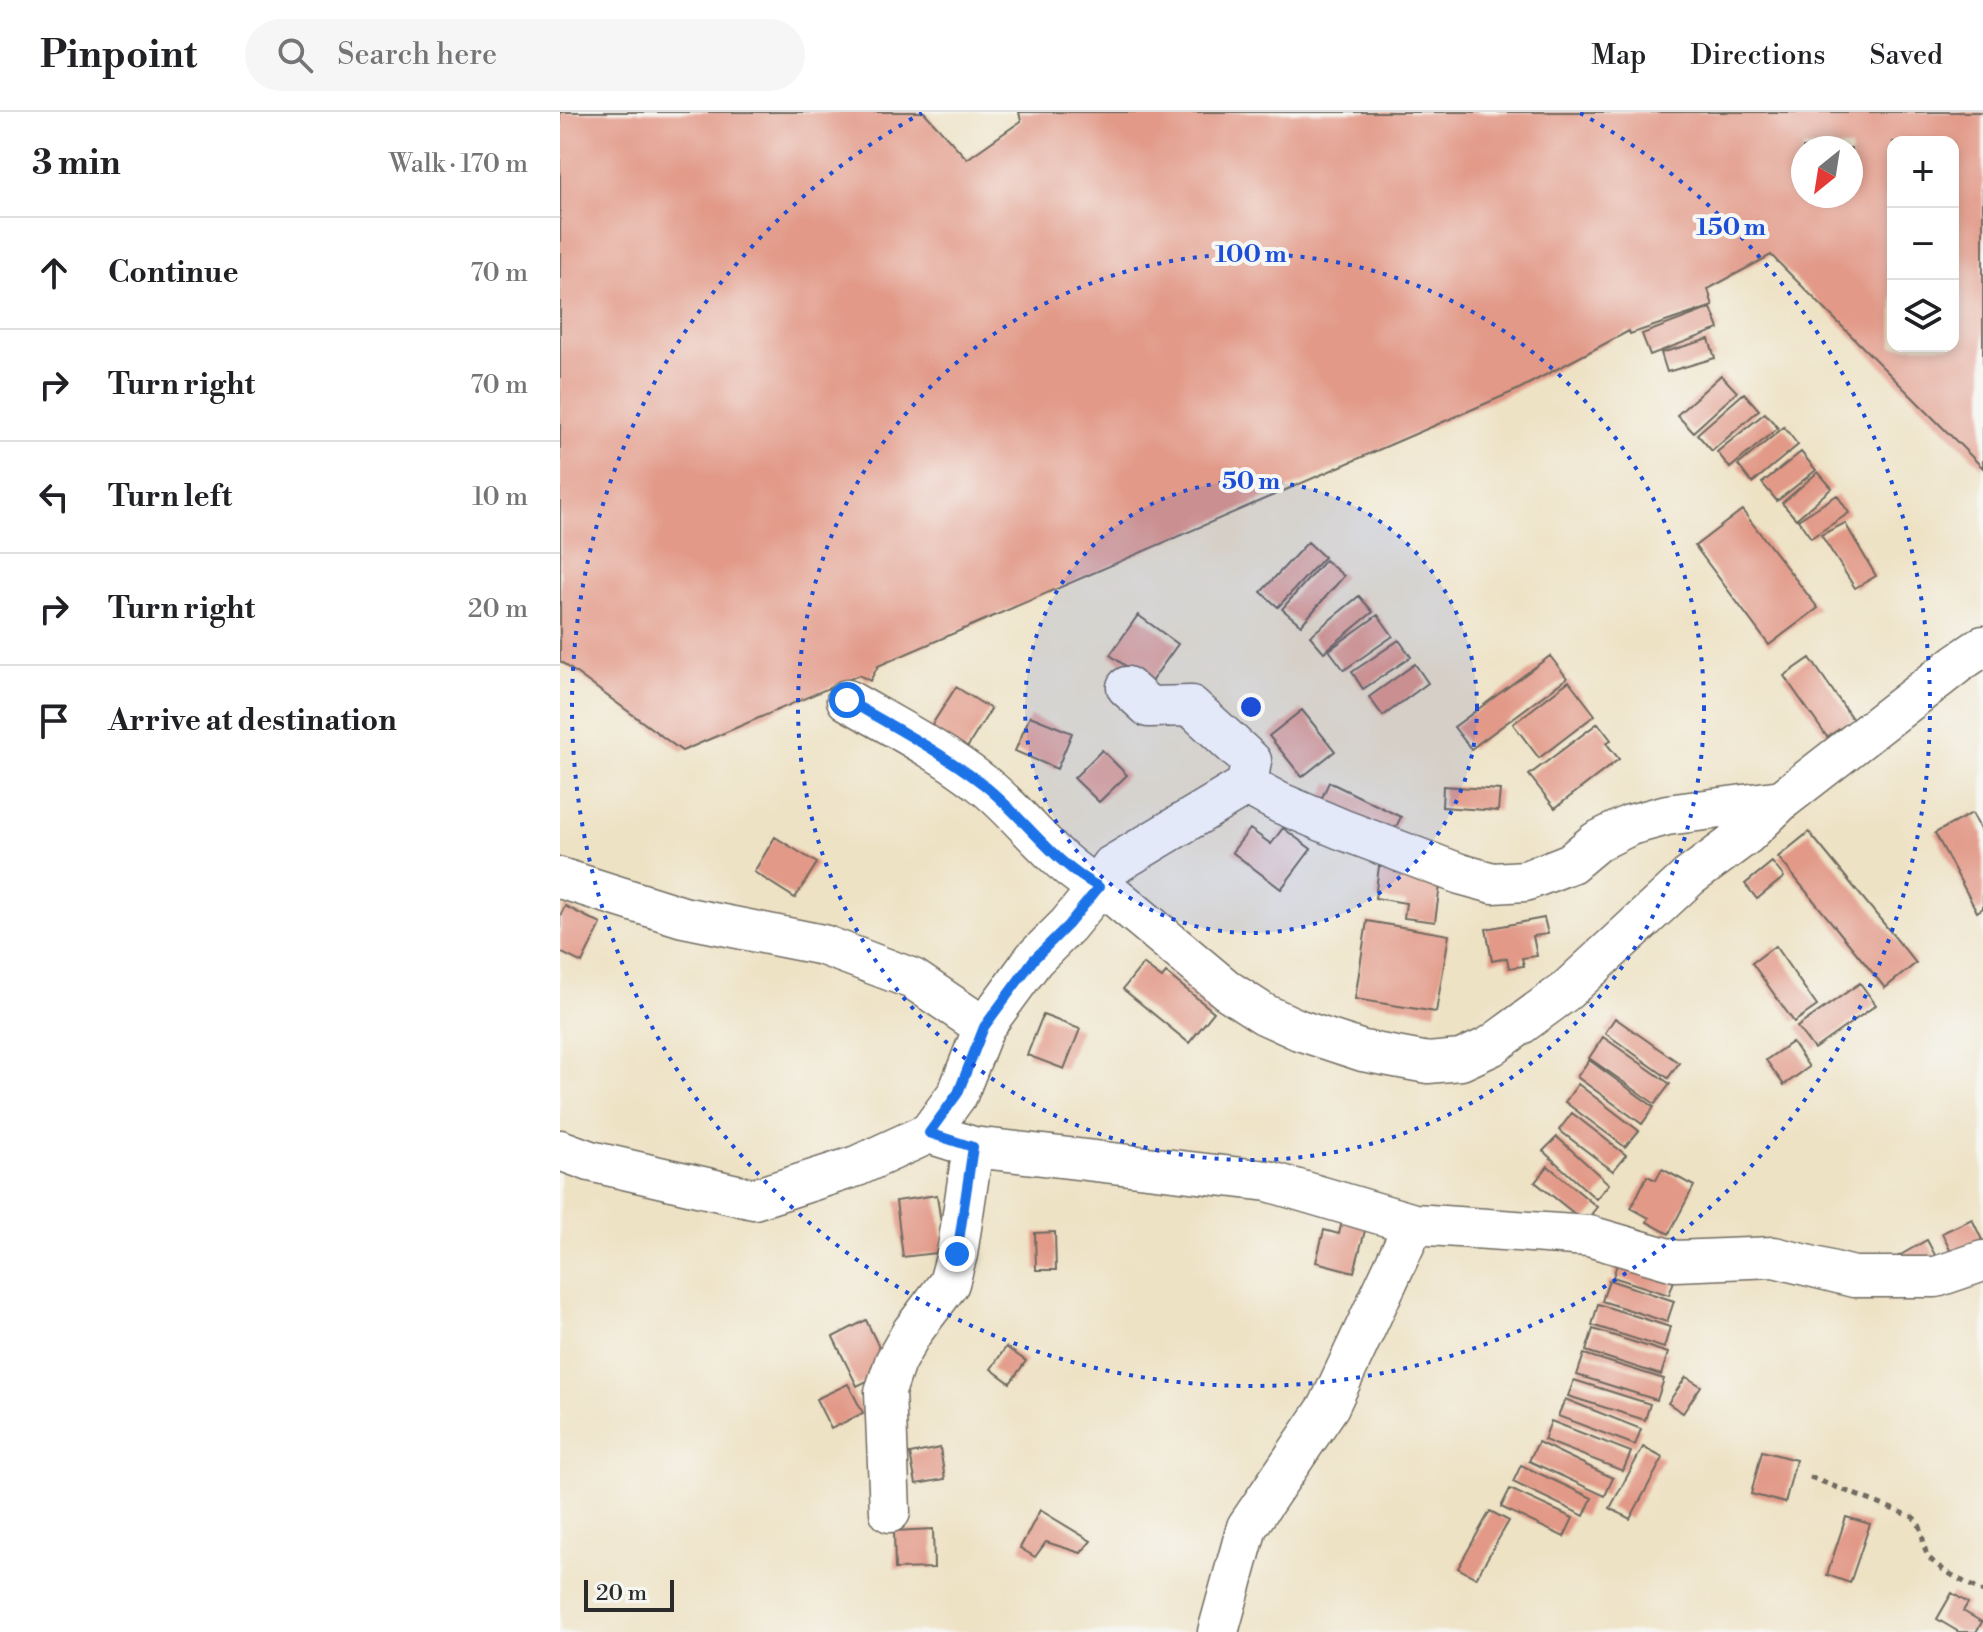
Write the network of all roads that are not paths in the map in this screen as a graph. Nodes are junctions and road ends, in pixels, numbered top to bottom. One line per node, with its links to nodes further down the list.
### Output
1 (1983, 646): 5 (street)
2 (1127, 687): 4 (street)
3 (847, 700): 7 (street)
4 (1247, 785): 5 (street); 7 (street)
5 (1782, 800): 7 (street)
6 (560, 878): 8 (street)
7 (1099, 887): 8 (street)
8 (984, 1027): 9 (street)
9 (929, 1133): 10 (street); 11 (street)
10 (973, 1147): 12 (street); 14 (street)
11 (560, 1150)
12 (1414, 1224): 13 (street); 15 (street)
13 (1983, 1261)
14 (890, 1512)
15 (1218, 1632)

